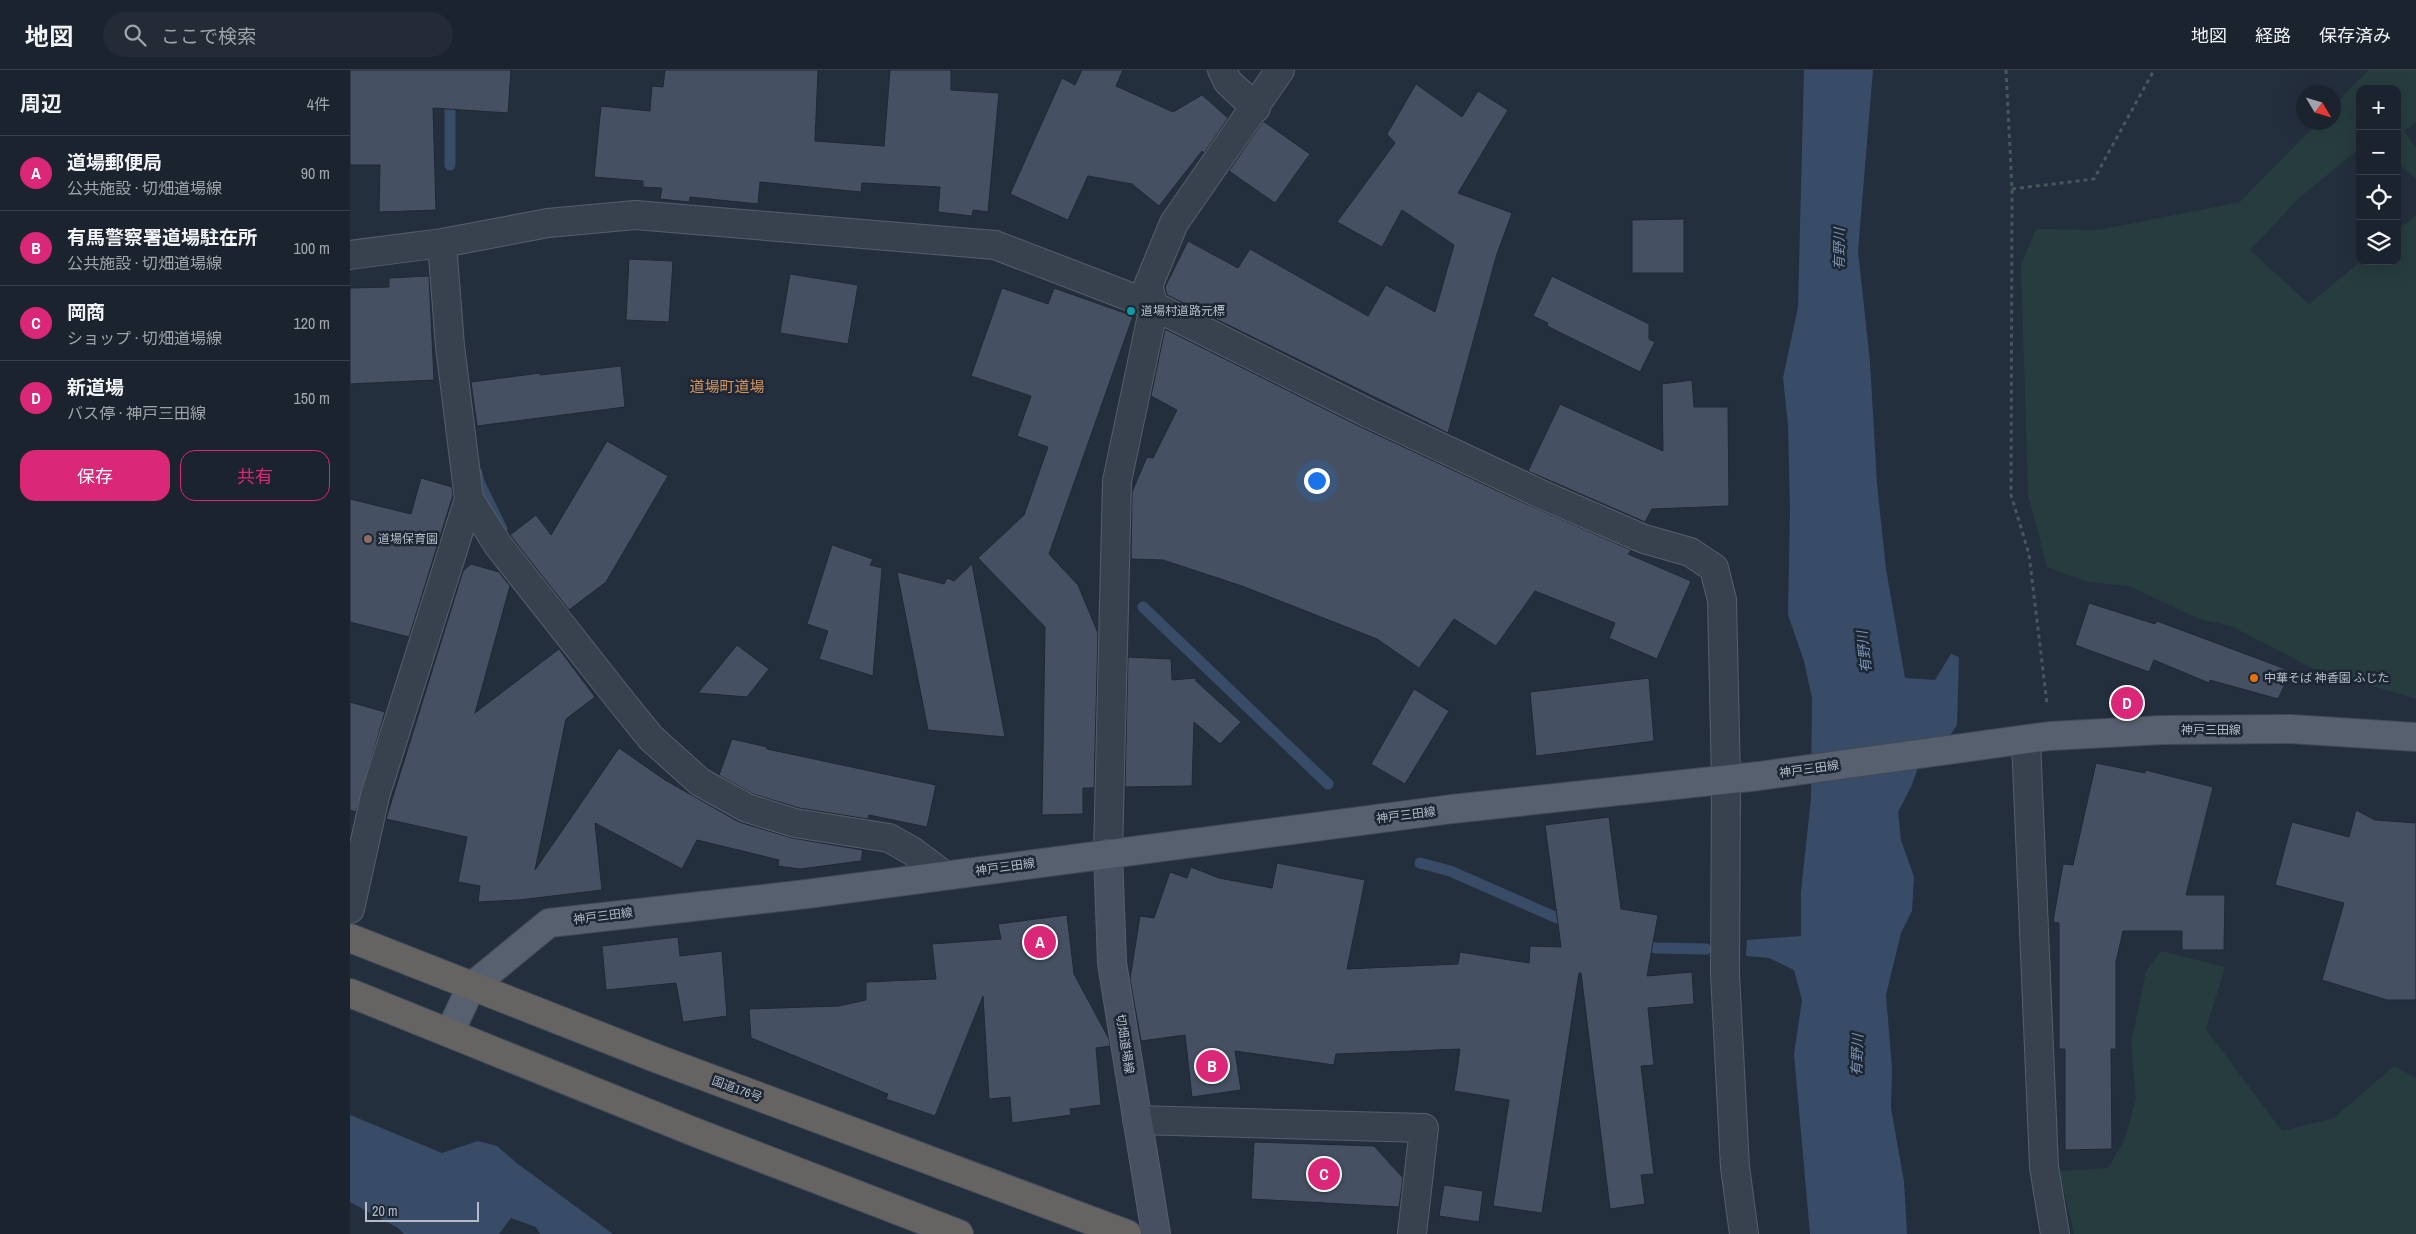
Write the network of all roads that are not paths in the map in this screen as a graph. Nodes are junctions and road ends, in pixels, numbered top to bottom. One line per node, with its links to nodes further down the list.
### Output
1 (1222, 70): 3 (street)
2 (1280, 70): 3 (street)
3 (1256, 108): 6 (street)
4 (442, 243): 5 (street); 6 (street); 7 (street)
5 (350, 255)
6 (1154, 306): 10 (street); 11 (street)
7 (469, 499): 12 (street); 13 (street)
8 (2416, 737): 9 (main road, 神戸三田線)
9 (2038, 739): 10 (main road, 神戸三田線); 24 (street)
10 (1726, 780): 11 (main road, 神戸三田線); 23 (street)
11 (1108, 853): 12 (main road, 神戸三田線); 18 (main road, 切畑道場線)
12 (944, 875): 15 (main road, 神戸三田線)
13 (350, 909)
14 (350, 938): 15 (highway, 国道176号)
15 (471, 987): 17 (main road, 神戸三田線); 20 (highway, 国道176号)
16 (350, 993): 17 (highway)
17 (450, 1032): 19 (highway)
18 (1137, 1120): 21 (main road, 切畑道場線); 22 (street)
19 (959, 1234)
20 (1126, 1234)
21 (1156, 1234)
22 (1412, 1234)
23 (1744, 1234)
24 (2055, 1234)

